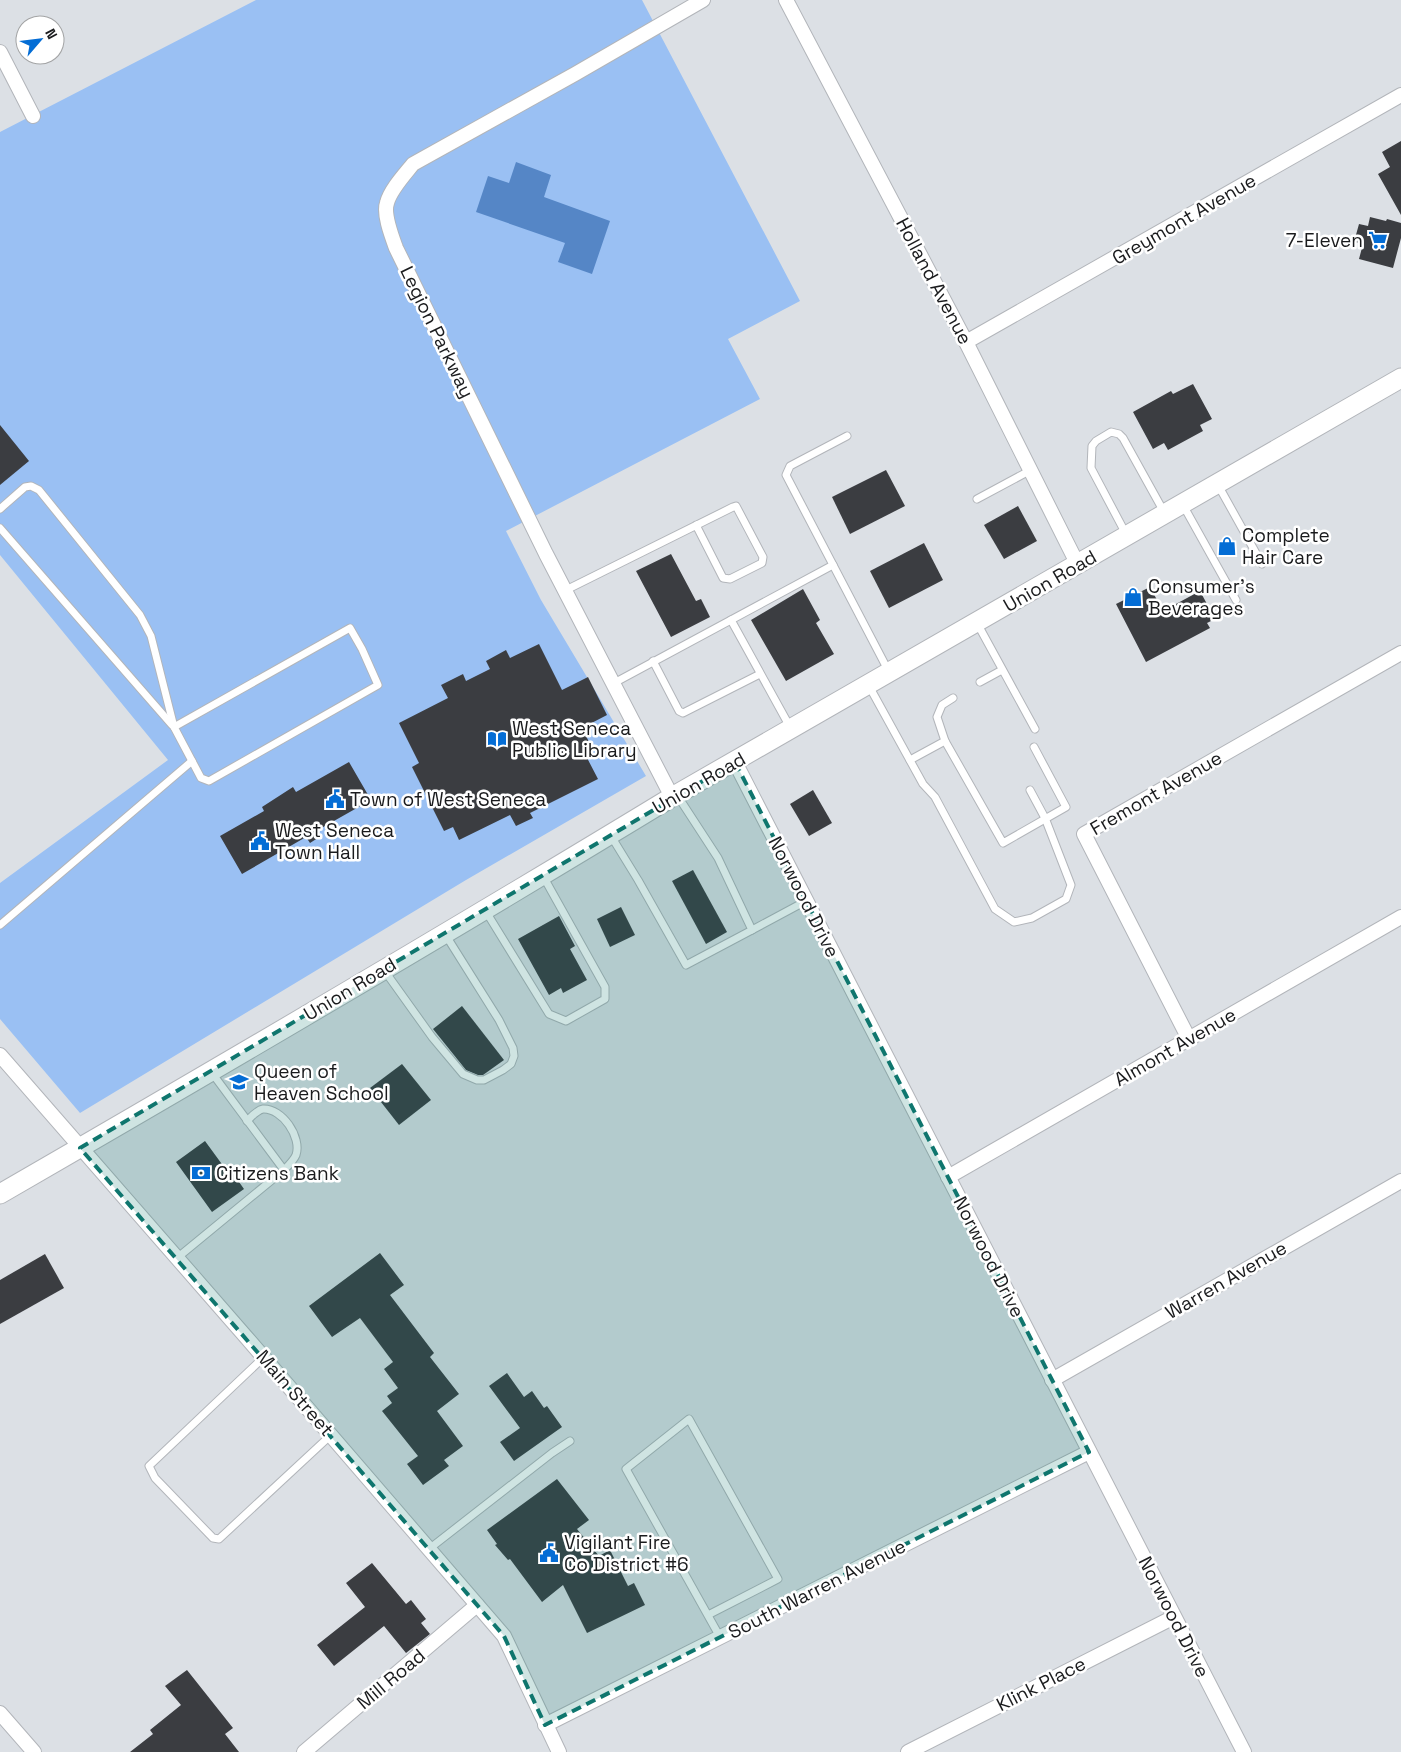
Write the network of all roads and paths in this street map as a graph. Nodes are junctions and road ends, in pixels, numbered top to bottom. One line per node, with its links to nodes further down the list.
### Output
1 (703, 0): 21 (street, Legion Parkway)
2 (786, 0): 6 (street, Holland Avenue)
3 (0, 52): 5 (street)
4 (1401, 95): 6 (street, Greymont Avenue)
5 (33, 116)
6 (966, 342): 9 (street, Holland Avenue)
7 (1401, 378): 10 (main road, Union Road)
8 (847, 436): 19 (lane)
9 (1031, 470): 11 (lane); 20 (street, Holland Avenue)
10 (1217, 485): 12 (main road, Union Road); 18 (lane)
11 (977, 499)
12 (1183, 504): 14 (main road, Union Road); 22 (lane)
13 (0, 509): 34 (lane)
14 (1166, 514): 17 (main road, Union Road); 17 (lane)
15 (696, 525): 15 (lane); 21 (lane)
16 (0, 528): 34 (lane)
17 (1127, 536): 20 (main road, Union Road)
18 (1262, 564)
19 (833, 565): 23 (lane); 28 (lane)
20 (1078, 565): 24 (main road, Union Road)
21 (566, 590): 30 (street, Legion Parkway)
22 (1236, 600)
23 (731, 620): 26 (lane); 29 (lane)
24 (977, 623): 27 (lane); 28 (main road, Union Road)
25 (1401, 653): 54 (street, Fremont Avenue)
26 (653, 661): 29 (lane); 30 (lane)
27 (1002, 670): 31 (lane); 35 (lane)
28 (889, 673): 32 (main road, Union Road)
29 (760, 674): 36 (lane)
30 (614, 682): 43 (street, Legion Parkway)
31 (980, 682)
32 (868, 685): 36 (main road, Union Road); 39 (lane)
33 (952, 698): 37 (lane)
34 (174, 727): 40 (lane); 40 (lane)
35 (1035, 729)
36 (791, 730): 41 (main road, Union Road)
37 (945, 740): 39 (lane); 44 (lane)
38 (1034, 747): 44 (lane)
39 (910, 760): 44 (lane)
40 (192, 761): 50 (lane)
41 (734, 762): 43 (main road, Union Road); 47 (street, Norwood Drive)
42 (1030, 790): 44 (lane)
43 (675, 796): 45 (main road, Union Road); 51 (lane)
44 (1045, 818)
45 (610, 835): 46 (main road, Union Road); 51 (lane)
46 (543, 876): 48 (main road, Union Road); 48 (lane)
47 (806, 901): 51 (lane); 60 (street, Norwood Drive)
48 (485, 910): 52 (main road, Union Road)
49 (1401, 917): 54 (street, Almont Avenue)
50 (0, 925)
51 (752, 930)
52 (444, 934): 53 (main road, Union Road); 53 (lane)
53 (384, 970): 56 (main road, Union Road)
54 (1189, 1039): 60 (street, Almont Avenue)
55 (0, 1055): 58 (street, Main Street)
56 (211, 1072): 57 (lane); 58 (main road, Union Road)
57 (247, 1120): 59 (lane); 59 (lane)
58 (80, 1148): 62 (main road, Union Road); 63 (street, Main Street)
59 (284, 1170): 63 (lane)
60 (948, 1177): 65 (street, Norwood Drive)
61 (1401, 1181): 65 (street, Warren Avenue)
62 (0, 1194)
63 (177, 1258): 64 (street, Main Street)
64 (264, 1358): 66 (street, Main Street); 66 (lane)
65 (1052, 1380): 68 (street, Norwood Drive)
66 (331, 1435): 69 (street, Main Street)
67 (570, 1441): 69 (lane)
68 (1089, 1452): 72 (street, Norwood Drive); 73 (street, South Warren Avenue)
69 (429, 1548): 70 (street, Main Street)
70 (478, 1605): 75 (street, Main Street); 78 (street, Mill Road)
71 (708, 1615): 71 (lane); 73 (lane)
72 (1174, 1617): 80 (street, Klink Place); 81 (street, Norwood Drive)
73 (720, 1637): 75 (street, South Warren Avenue)
74 (0, 1713): 76 (street)
75 (545, 1725): 79 (street, Main Street)
76 (5, 1728): 77 (street)
77 (34, 1752)
78 (304, 1752)
79 (559, 1752)
80 (908, 1752)
81 (1244, 1752)

